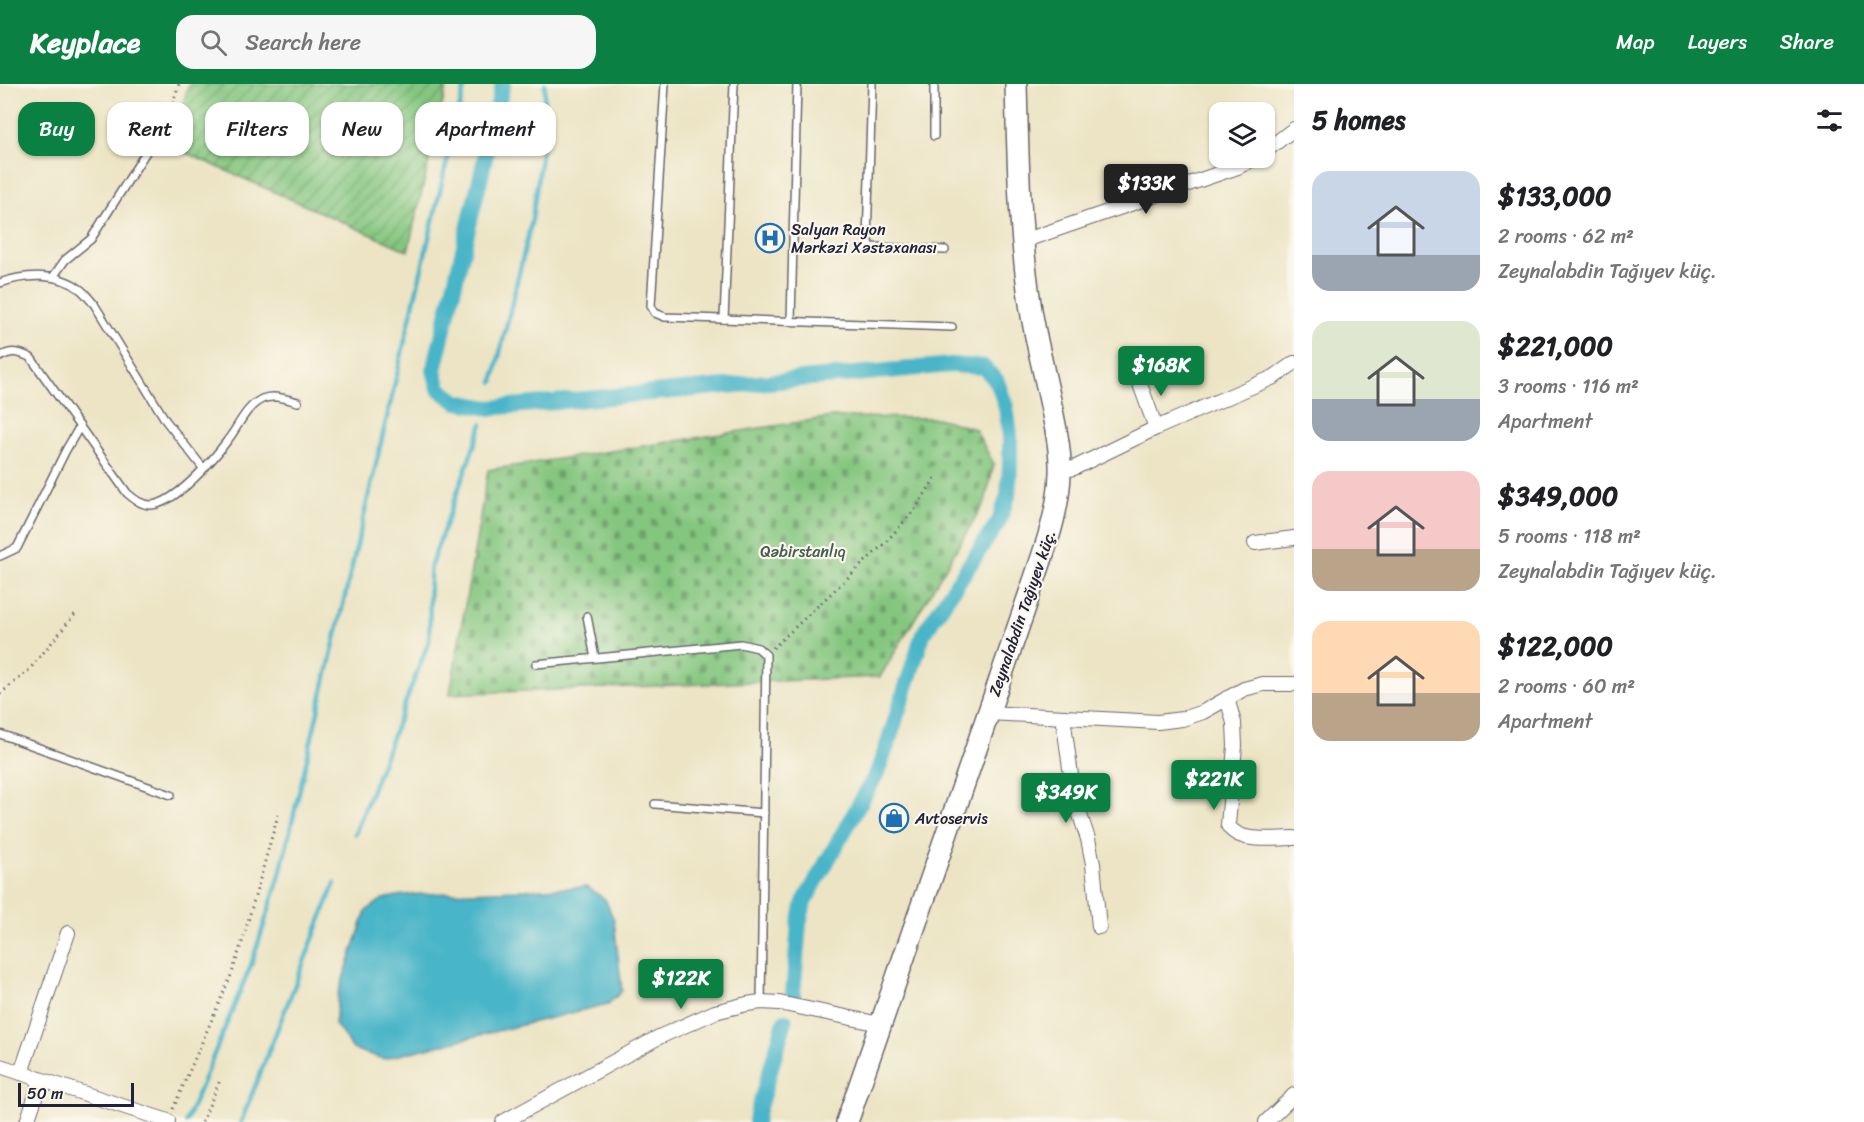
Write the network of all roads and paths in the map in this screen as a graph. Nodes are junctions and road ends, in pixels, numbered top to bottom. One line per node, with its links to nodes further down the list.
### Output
1 (179, 84): 8 (path)
2 (665, 84): 18 (lane)
3 (734, 84): 18 (lane)
4 (798, 84): 19 (lane)
5 (872, 84): 15 (lane)
6 (934, 84): 10 (lane)
7 (1016, 84): 14 (main road, Zeynalabdin Tağıyev küç.)
8 (173, 102)
9 (1294, 129): 11 (street)
10 (934, 136)
11 (1275, 144)
12 (143, 156): 16 (lane)
13 (1235, 168): 14 (street)
14 (1023, 241): 28 (main road, Zeynalabdin Tağıyev küç.)
15 (945, 250)
16 (53, 277): 17 (lane); 27 (lane)
17 (0, 283)
18 (724, 319): 19 (lane)
19 (790, 321): 20 (lane)
20 (952, 327)
21 (0, 357): 25 (lane)
22 (1294, 363): 26 (street)
23 (1137, 376): 26 (street)
24 (298, 402): 27 (lane)
25 (80, 426): 27 (lane); 32 (lane)
26 (1156, 428): 28 (street)
27 (203, 468)
28 (1061, 471): 41 (main road, Zeynalabdin Tağıyev küç.)
29 (935, 477): 35 (path)
30 (1294, 538): 31 (street)
31 (1255, 543)
32 (0, 556)
33 (76, 613): 39 (path)
34 (587, 616): 36 (lane)
35 (766, 656): 36 (lane); 46 (lane)
36 (595, 658): 37 (lane)
37 (536, 664)
38 (1294, 684): 40 (street)
39 (0, 694)
40 (1227, 698): 42 (street); 48 (street)
41 (989, 713): 42 (street); 52 (main road, Zeynalabdin Tağıyev küç.)
42 (1063, 717): 49 (street)
43 (0, 734): 44 (lane)
44 (171, 795)
45 (655, 804): 46 (lane)
46 (764, 813): 51 (lane)
47 (278, 815): 58 (path)
48 (1294, 838)
49 (1099, 927)
50 (68, 933): 54 (street)
51 (761, 1002): 52 (street); 61 (street)
52 (880, 1024): 62 (main road, Zeynalabdin Tağıyev küç.)
53 (0, 1066): 54 (street)
54 (21, 1073): 56 (street)
55 (221, 1078): 60 (path)
56 (41, 1080): 58 (street); 59 (street)
57 (1294, 1095): 63 (street)
58 (168, 1121)
59 (27, 1122)
60 (202, 1122)
61 (503, 1122)
62 (847, 1122)
63 (1266, 1122)

